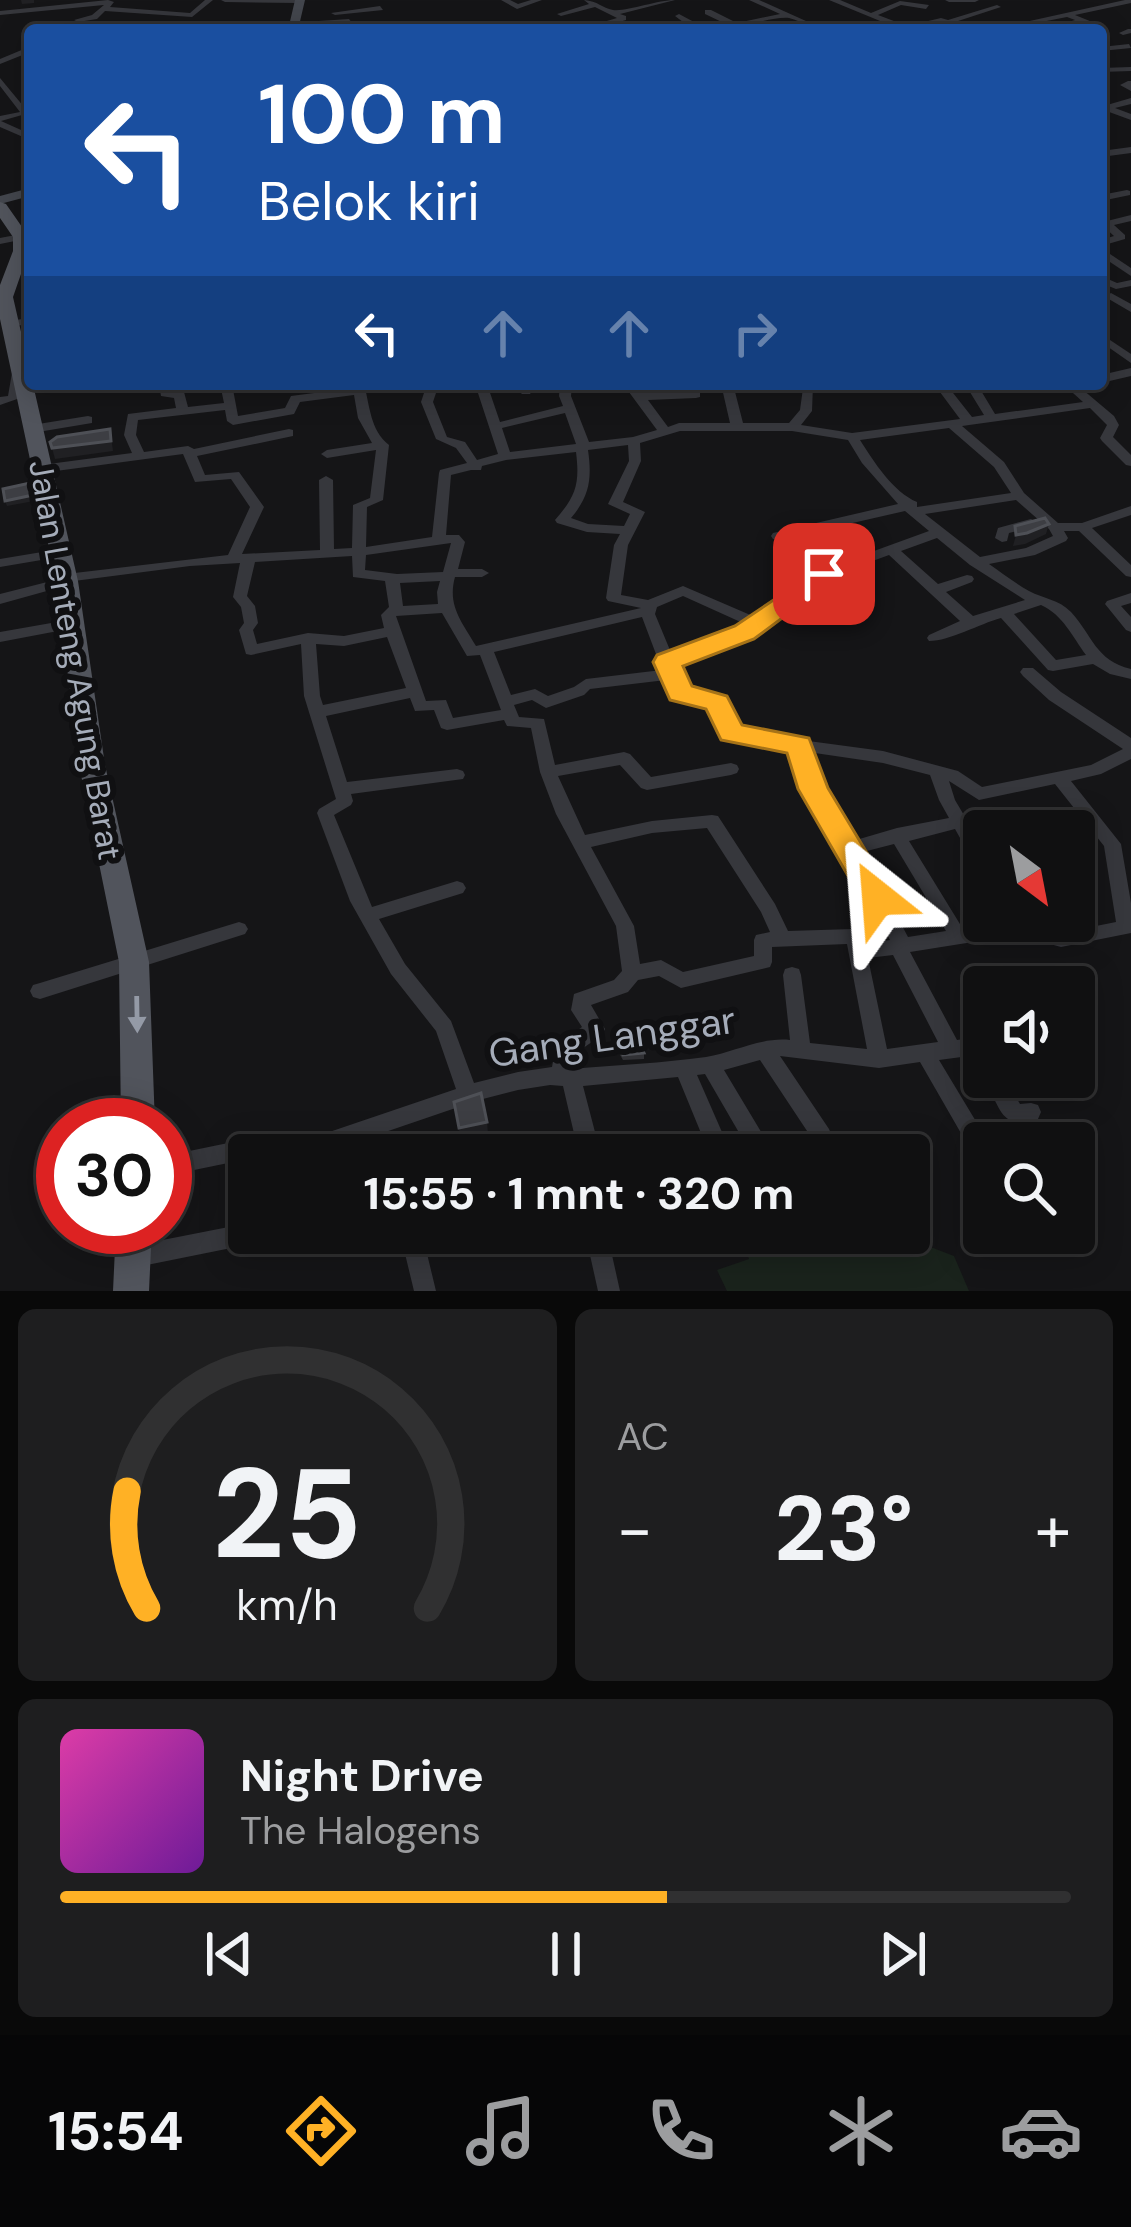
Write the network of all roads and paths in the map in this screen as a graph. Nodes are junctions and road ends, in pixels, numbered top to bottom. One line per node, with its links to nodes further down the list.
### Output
1 (163, 0): 29 (street)
2 (209, 0): 29 (street)
3 (224, 0): 15 (street)
4 (310, 0): 30 (street)
5 (506, 0): 6 (street)
6 (538, 0)
7 (671, 0): 25 (street)
8 (753, 0): 17 (street)
9 (833, 0): 32 (street)
10 (949, 0): 11 (street)
11 (975, 0)
12 (591, 1): 25 (street); 28 (street)
13 (791, 1): 17 (street)
14 (1131, 1): 26 (street)
15 (244, 3): 30 (street); 38 (street)
16 (930, 4): 32 (street)
17 (769, 5): 31 (street)
18 (997, 7): 47 (street)
19 (380, 8): 30 (street)
20 (101, 9): 27 (street); 29 (street); 35 (street)
21 (1019, 10): 34 (street)
22 (836, 11): 45 (street)
23 (708, 12): 42 (street)
24 (252, 13): 30 (street)
25 (613, 13): 40 (street)
26 (1064, 13): 34 (street); 37 (street)
27 (0, 14)
28 (561, 14)
29 (148, 15)
30 (297, 15): 36 (street); 39 (street)
31 (788, 15): 43 (street); 44 (street)
32 (872, 15): 46 (street)
33 (679, 16): 41 (street)
34 (1040, 19): 48 (street)
35 (78, 20)
36 (349, 21)
37 (1084, 21): 49 (street); 50 (street)
38 (236, 24)
39 (255, 24)
40 (606, 24)
41 (691, 24)
42 (732, 24)
43 (745, 24)
44 (807, 24)
45 (868, 24)
46 (894, 24)
47 (957, 24)
48 (1021, 24)
49 (1071, 24)
50 (1091, 24)
51 (0, 80): 52 (street)
52 (24, 110)
53 (1127, 193): 54 (street)
54 (1107, 197)
55 (0, 203): 56 (main road, Jalan Lenteng Agung Barat)
56 (10, 239): 60 (main road, Jalan Lenteng Agung Barat)
57 (1107, 252): 58 (street)
58 (1131, 272)
59 (1111, 296): 61 (street)
60 (2, 297): 63 (main road, Jalan Lenteng Agung Barat)
61 (1130, 306): 62 (street)
62 (1108, 310)
63 (12, 333): 66 (main road, Jalan Lenteng Agung Barat)
64 (1107, 342): 65 (street)
65 (1131, 360)
66 (18, 370): 80 (street); 93 (main road, Jalan Lenteng Agung Barat)
67 (165, 390): 84 (street)
68 (227, 390): 82 (street)
69 (347, 390): 82 (street)
70 (358, 390): 98 (street)
71 (431, 390): 106 (street)
72 (484, 390): 89 (street)
73 (567, 390): 83 (street)
74 (728, 390): 90 (street)
75 (809, 390): 92 (street)
76 (945, 390): 87 (street)
77 (975, 390): 85 (street)
78 (1079, 390): 81 (street)
79 (696, 394): 94 (street)
80 (0, 401)
81 (1094, 404): 85 (street); 105 (street)
82 (230, 406): 84 (street)
83 (571, 408): 89 (street); 100 (street)
84 (183, 412): 103 (street)
85 (990, 415): 87 (street)
86 (88, 420): 93 (street)
87 (968, 420): 88 (street)
88 (951, 423): 91 (street); 109 (street)
89 (497, 426): 104 (street)
90 (737, 426): 92 (street); 94 (street)
91 (931, 426): 96 (street); 99 (street)
92 (797, 428): 96 (street)
93 (32, 429): 107 (main road, Jalan Lenteng Agung Barat)
94 (664, 430): 97 (street)
95 (289, 433): 101 (street)
96 (852, 437): 110 (street)
97 (634, 441): 100 (street); 114 (street)
98 (378, 443): 102 (street); 120 (street)
99 (947, 443)
100 (582, 446): 104 (street); 114 (street)
101 (190, 454): 103 (street); 122 (street)
102 (327, 454)
103 (139, 456): 107 (street)
104 (505, 456): 106 (street)
105 (1131, 462)
106 (476, 466): 117 (street)
107 (41, 469): 125 (main road, Jalan Lenteng Agung Barat)
108 (326, 481): 121 (street)
109 (1019, 496): 110 (street); 112 (street)
110 (915, 508): 115 (street); 116 (street)
111 (1131, 510): 113 (street)
112 (1050, 523): 113 (street); 118 (street); 124 (street)
113 (1083, 526): 127 (street)
114 (628, 530): 135 (street)
115 (939, 532): 119 (street); 124 (street)
116 (778, 536)
117 (439, 538): 120 (street); 128 (street)
118 (1002, 538)
119 (890, 548): 130 (street); 139 (street)
120 (361, 552): 121 (street); 129 (street)
121 (327, 554): 122 (street)
122 (240, 560): 125 (street); 144 (street)
123 (0, 563): 125 (street)
124 (974, 569): 130 (street); 133 (street)
125 (64, 571): 131 (street); 140 (main road, Jalan Lenteng Agung Barat)
126 (482, 573): 128 (street)
127 (1131, 573)
128 (449, 575): 129 (street); 134 (street)
129 (394, 578): 136 (street)
130 (936, 590): 138 (street)
131 (0, 598)
132 (1131, 598): 141 (street)
133 (1036, 602): 137 (street); 147 (street)
134 (446, 608): 136 (street); 146 (street)
135 (650, 608): 139 (street); 146 (street); 149 (street)
136 (397, 611): 142 (street)
137 (1004, 612): 138 (street); 148 (street)
138 (970, 622): 145 (street)
139 (755, 623): 149 (street)
140 (74, 624): 143 (street); 178 (main road, Jalan Lenteng Agung Barat)
141 (1131, 627)
142 (392, 631): 144 (street); 151 (street)
143 (0, 637)
144 (308, 638): 153 (street)
145 (934, 638)
146 (486, 650): 152 (street)
147 (1093, 659): 148 (street); 150 (street)
148 (1054, 666): 155 (street)
149 (669, 668): 152 (street); 154 (street)
150 (1131, 674)
151 (414, 692): 152 (street); 153 (street)
152 (509, 708): 157 (street)
153 (317, 712): 161 (street)
154 (799, 745): 158 (street); 168 (street)
155 (1131, 749): 160 (street)
156 (730, 769): 157 (street)
157 (548, 772): 167 (street)
158 (943, 774): 160 (street); 163 (street)
159 (457, 775): 161 (street)
160 (1059, 777): 162 (street)
161 (340, 789): 170 (street)
162 (1085, 810)
163 (959, 822): 165 (street); 166 (street)
164 (1095, 823): 174 (street)
165 (963, 829)
166 (897, 836): 168 (street); 173 (street)
167 (579, 843): 175 (street); 179 (street)
168 (852, 848): 177 (street)
169 (457, 888): 170 (street)
170 (367, 916): 191 (street)
171 (239, 929): 178 (street)
172 (963, 933): 173 (street)
173 (957, 934): 177 (street)
174 (1095, 935)
175 (782, 939): 176 (street); 179 (street)
176 (856, 942): 177 (street); 187 (street)
177 (899, 944): 184 (street)
178 (134, 962): 181 (street); 192 (main road, Jalan Lenteng Agung Barat, one-way to 192)
179 (632, 973): 190 (street)
180 (792, 975): 182 (street)
181 (40, 992)
182 (801, 1048): 183 (street, Gang Langgar); 187 (street, Gang Langgar)
183 (764, 1049): 188 (street, Gang Langgar); 200 (street)
184 (953, 1051): 185 (street, Gang Langgar); 186 (street, Gang Langgar)
185 (963, 1051)
186 (926, 1054): 187 (street, Gang Langgar); 195 (street)
187 (879, 1059)
188 (710, 1065): 189 (street, Gang Langgar); 199 (street)
189 (683, 1066): 190 (street, Gang Langgar); 198 (street)
190 (567, 1076): 191 (street, Gang Langgar); 197 (street)
191 (468, 1094): 196 (street, Gang Langgar)
192 (137, 1098)
193 (1005, 1098): 194 (street)
194 (1031, 1112)
195 (963, 1123)
196 (353, 1134)
197 (584, 1134)
198 (712, 1134)
199 (751, 1134)
200 (820, 1134)
201 (228, 1153): 202 (street)
202 (192, 1160)
203 (228, 1238): 206 (street)
204 (416, 1254): 207 (street)
205 (601, 1254): 208 (street)
206 (132, 1258)
207 (425, 1291)
208 (609, 1291)

